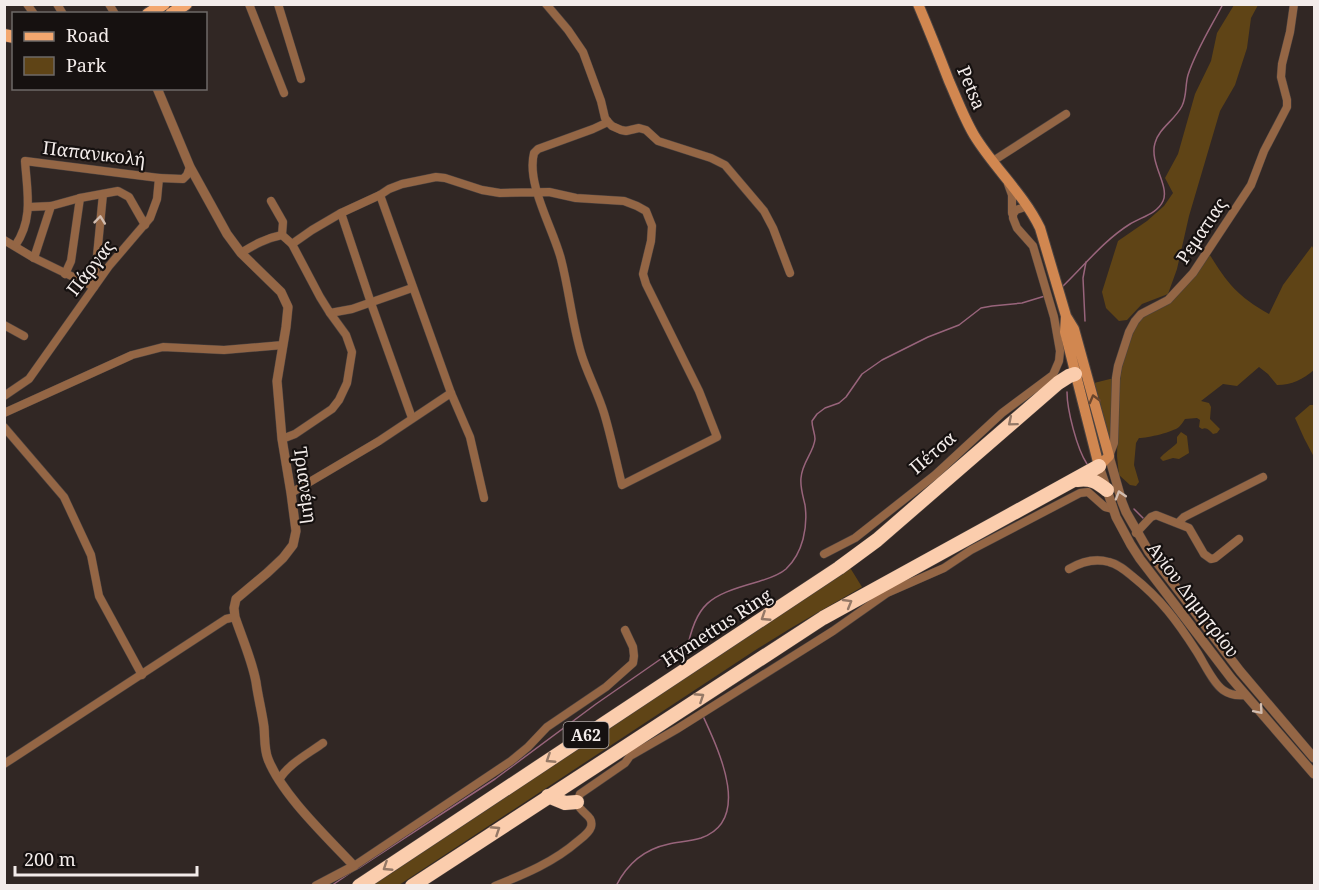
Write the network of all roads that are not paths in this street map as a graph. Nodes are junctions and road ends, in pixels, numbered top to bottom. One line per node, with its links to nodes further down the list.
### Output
1 (164, 4): 7 (main road)
2 (249, 4): 10 (street)
3 (278, 4): 8 (street)
4 (546, 4): 12 (street)
5 (918, 4): 13 (main road, Petsa)
6 (1294, 4): 50 (street, Ρεματιας)
7 (151, 12)
8 (301, 79)
9 (158, 90): 14 (street, Τριανέμη)
10 (284, 93)
11 (1066, 114): 13 (street)
12 (608, 122): 17 (street); 34 (street)
13 (993, 161): 15 (main road, Petsa)
14 (190, 167): 16 (street); 32 (street, Τριανέμη)
15 (1006, 177): 24 (main road, Petsa); 26 (street, Petsa)
16 (159, 178): 23 (street, Παπανικολή); 27 (street, Πάργας)
17 (537, 192): 17 (street); 19 (street)
18 (103, 194): 20 (street); 27 (street); 36 (street, one-way to 18)
19 (380, 195): 25 (street); 37 (street)
20 (80, 198): 22 (street); 35 (street)
21 (272, 201): 28 (street)
22 (51, 206): 23 (street); 33 (street)
23 (29, 207): 31 (street)
24 (1029, 208): 26 (street); 43 (main road, Petsa)
25 (341, 213): 30 (street); 38 (street)
26 (1013, 221): 60 (street, Πέτσα)
27 (145, 225): 36 (street, Πάργας)
28 (282, 235): 30 (street); 32 (street)
29 (4, 240): 31 (street)
30 (292, 244): 39 (street)
31 (15, 246): 33 (street)
32 (241, 254): 42 (street, Τριανέμη)
33 (34, 258): 35 (street)
34 (790, 273)
35 (65, 274): 36 (street)
36 (94, 287): 45 (street, Πάργας)
37 (412, 288): 38 (street); 44 (street)
38 (371, 303): 39 (street); 47 (street)
39 (330, 313): 49 (street)
40 (4, 325): 41 (street)
41 (24, 336)
42 (283, 345): 46 (street); 49 (street, Τριανέμη)
43 (1080, 372): 50 (main road, one-way to 43); 50 (main road, Αγίου Δημητρίου); 76 (highway, Hymettus Ring / Α62, one-way to 76)
44 (451, 393): 47 (street); 55 (street)
45 (4, 396)
46 (4, 413)
47 (412, 418): 54 (street)
48 (4, 427): 64 (street)
49 (282, 439): 54 (street, Τριανέμη)
50 (1104, 461): 52 (highway); 53 (street, Αγίου Δημητρίου); 58 (street, Αγίου Δημητρίου, one-way to 50)
51 (1263, 477): 57 (street)
52 (1075, 480): 53 (highway); 67 (highway, Α62, one-way to 52)
53 (1107, 490): 56 (street, Αγίου Δημητρίου)
54 (291, 494): 62 (street, Τριανέμη)
55 (484, 498)
56 (1113, 509): 65 (street, Αγίου Δημητρίου); 67 (street)
57 (1178, 523): 58 (street); 59 (street)
58 (1137, 533): 68 (street, Αγίου Δημητρίου)
59 (1239, 539)
60 (824, 554)
61 (1069, 569): 65 (street)
62 (235, 617): 64 (street); 71 (street)
63 (625, 630): 74 (street)
64 (142, 675): 69 (street)
65 (1245, 694): 70 (street, Αγίου Δημητρίου, one-way to 70)
66 (323, 743): 71 (street)
67 (629, 750): 72 (highway, Α62); 73 (street)
68 (1314, 758)
69 (4, 764)
70 (1314, 774)
71 (279, 780): 74 (street)
72 (548, 796): 73 (highway); 77 (highway, Α62, one-way to 72)
73 (577, 802): 78 (street)
74 (354, 866): 75 (street)
75 (316, 885)
76 (359, 885)
77 (412, 885)
78 (495, 885)

